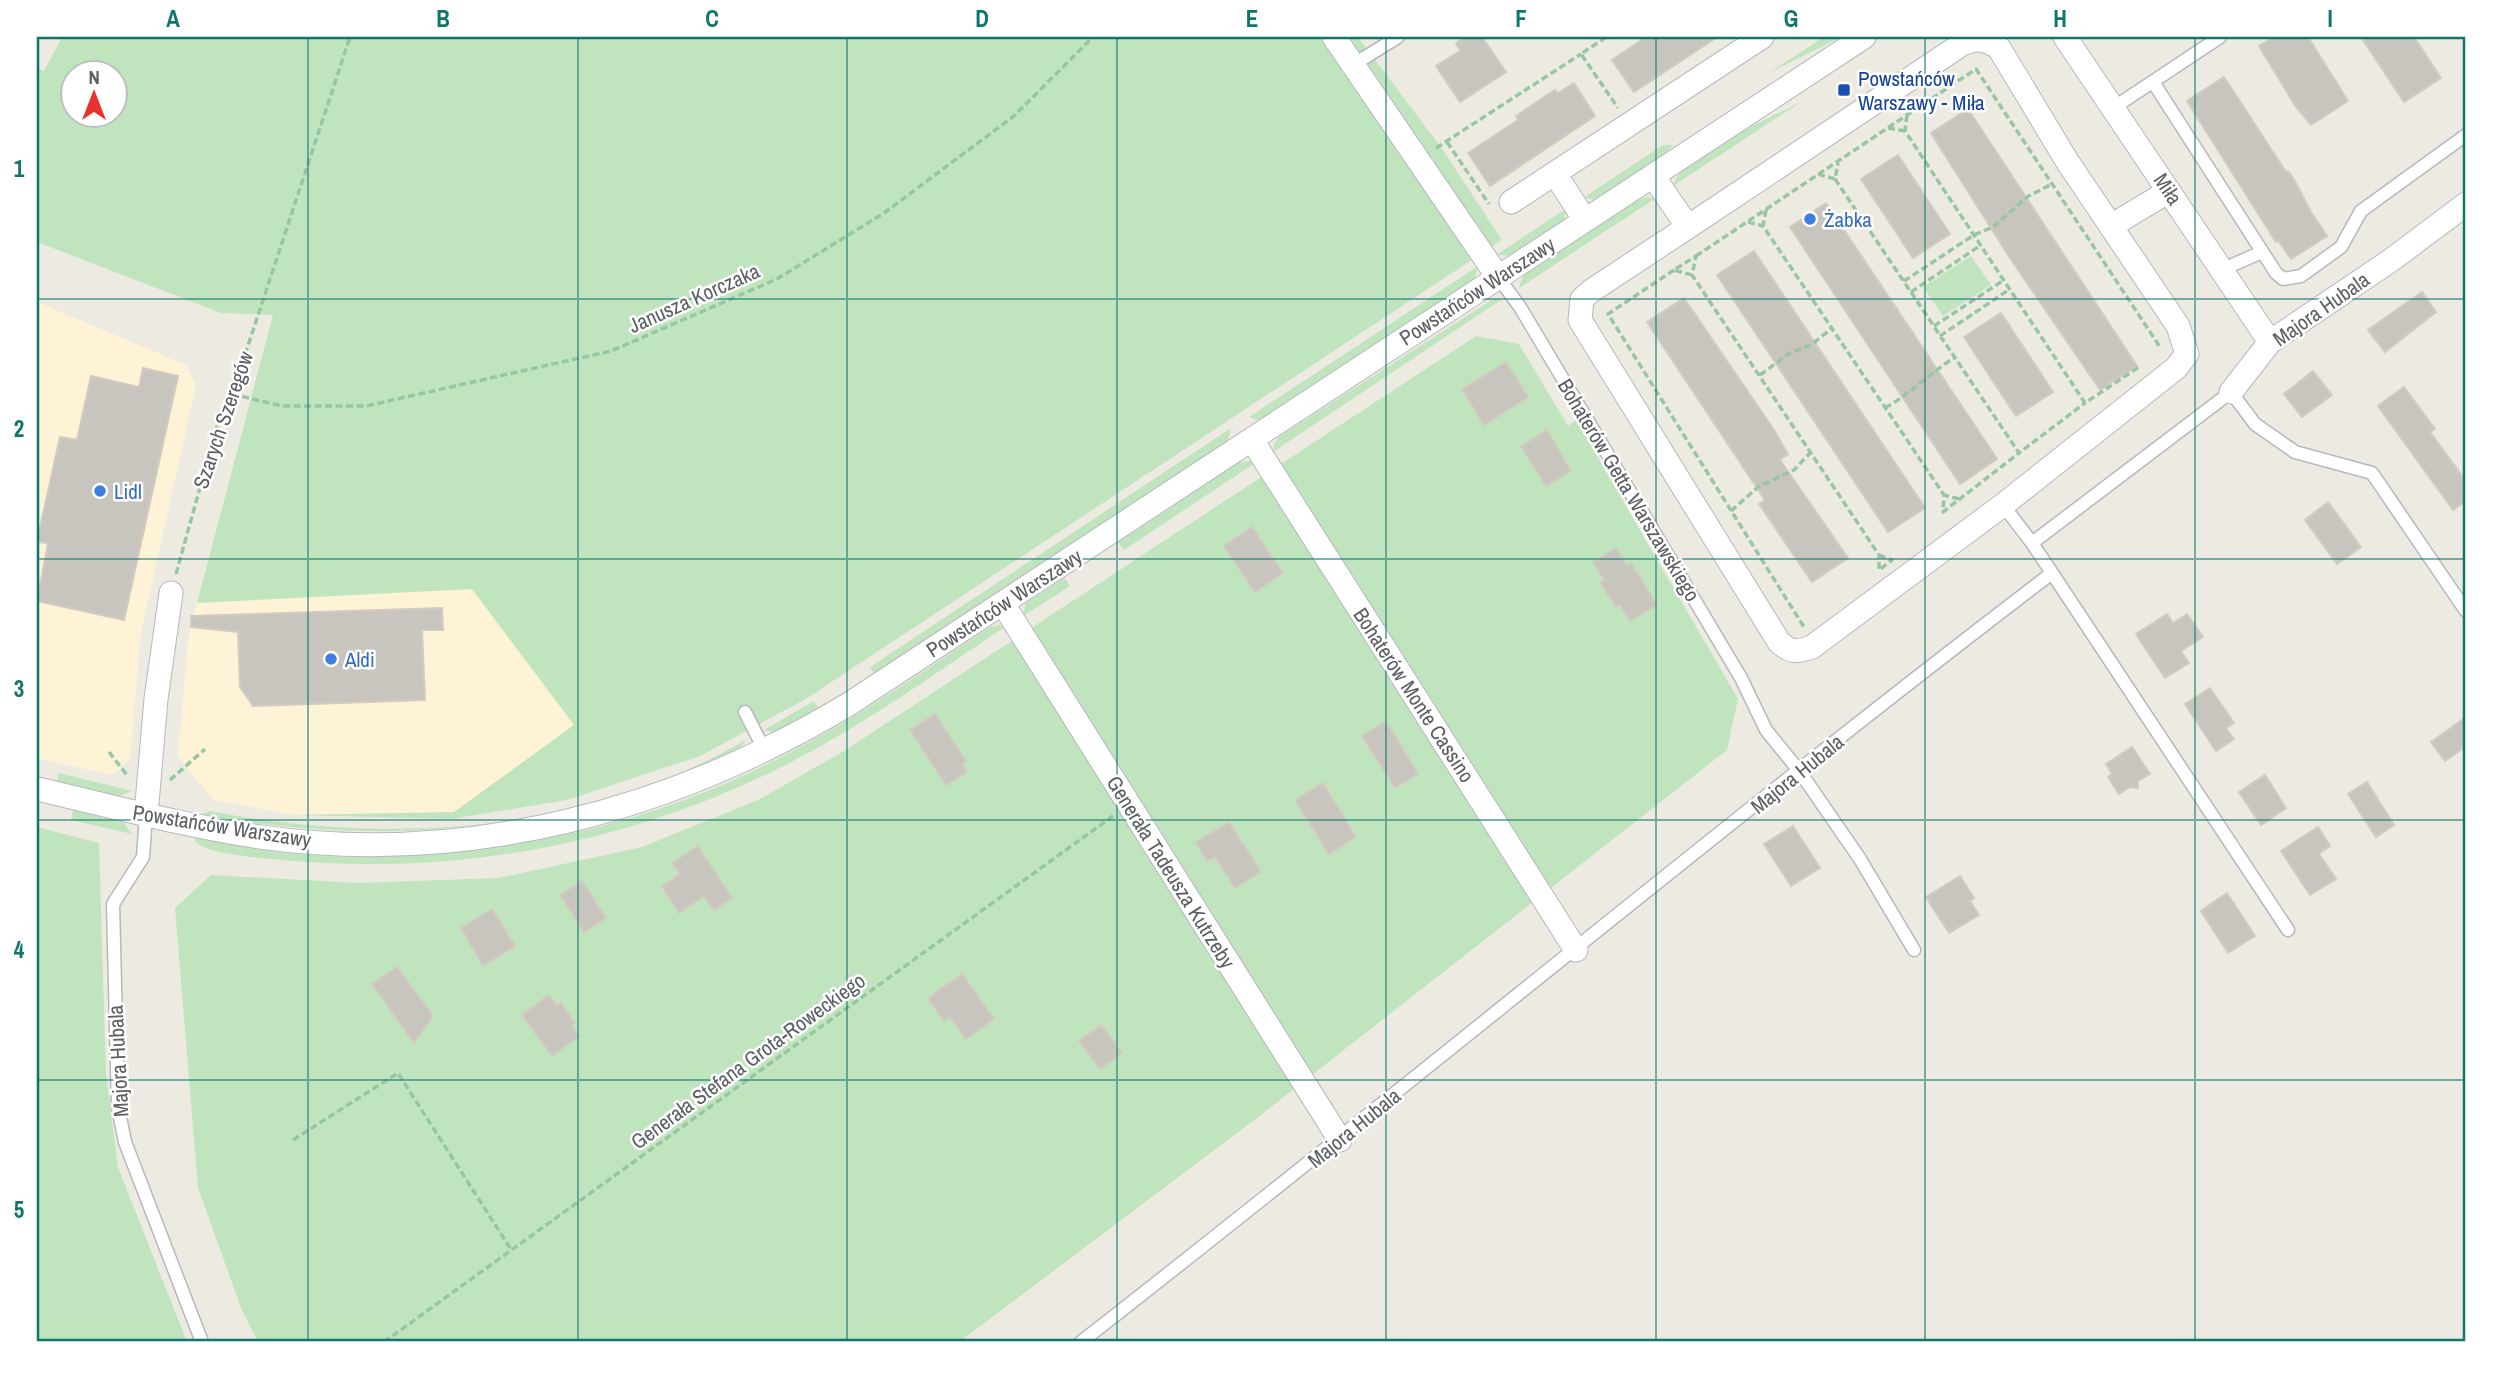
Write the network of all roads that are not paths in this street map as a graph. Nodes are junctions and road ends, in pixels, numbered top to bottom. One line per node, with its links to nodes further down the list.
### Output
1 (1334, 37): 7 (street, Bohaterów Getta Warszawskiego)
2 (1398, 37): 7 (lane)
3 (1762, 37): 11 (street)
4 (1864, 37): 12 (street, Powstańców Warszawy)
5 (2065, 37): 9 (street, Miła)
6 (2220, 37): 8 (lane)
7 (1352, 66): 21 (street, Bohaterów Getta Warszawskiego)
8 (2153, 82): 9 (lane); 19 (lane)
9 (2113, 108): 13 (street, Miła)
10 (2466, 135): 19 (lane)
11 (1555, 174): 14 (street); 16 (street)
12 (1653, 176): 16 (street, Powstańców Warszawy); 18 (street)
13 (2169, 191): 17 (street); 20 (street, Miła)
14 (1511, 202)
15 (2466, 204): 22 (street, Majora Hubala)
16 (1585, 220): 21 (street, Powstańców Warszawy)
17 (2111, 226): 18 (street); 25 (street)
18 (1689, 227): 25 (street)
19 (2262, 252): 20 (lane)
20 (2221, 270): 22 (street, Miła)
21 (1498, 277): 24 (street, Powstańców Warszawy); 33 (lane, Bohaterów Getta Warszawskiego)
22 (2270, 342): 23 (street, Majora Hubala)
23 (2231, 391): 26 (lane, Majora Hubala); 30 (lane)
24 (1252, 440): 29 (street, Powstańców Warszawy); 37 (street, Bohaterów Monte Cassino)
25 (2003, 505): 26 (lane)
26 (2032, 543): 27 (lane)
27 (2052, 573): 33 (lane, Majora Hubala); 36 (lane)
28 (171, 593): 35 (street)
29 (1003, 604): 32 (street, Powstańców Warszawy); 39 (street, Generała Tadeusza Kutrzeby)
30 (2466, 611)
31 (745, 712): 32 (lane)
32 (765, 751): 35 (street, Powstańców Warszawy)
33 (1800, 772): 37 (lane, Majora Hubala); 38 (lane, Bohaterów Getta Warszawskiego)
34 (37, 789): 35 (street, Powstańców Warszawy)
35 (146, 815): 40 (lane, Majora Hubala)
36 (2288, 930)
37 (1576, 950): 39 (lane, Majora Hubala)
38 (1914, 950)
39 (1340, 1140): 41 (lane, Majora Hubala)
40 (202, 1342)
41 (1082, 1342)

